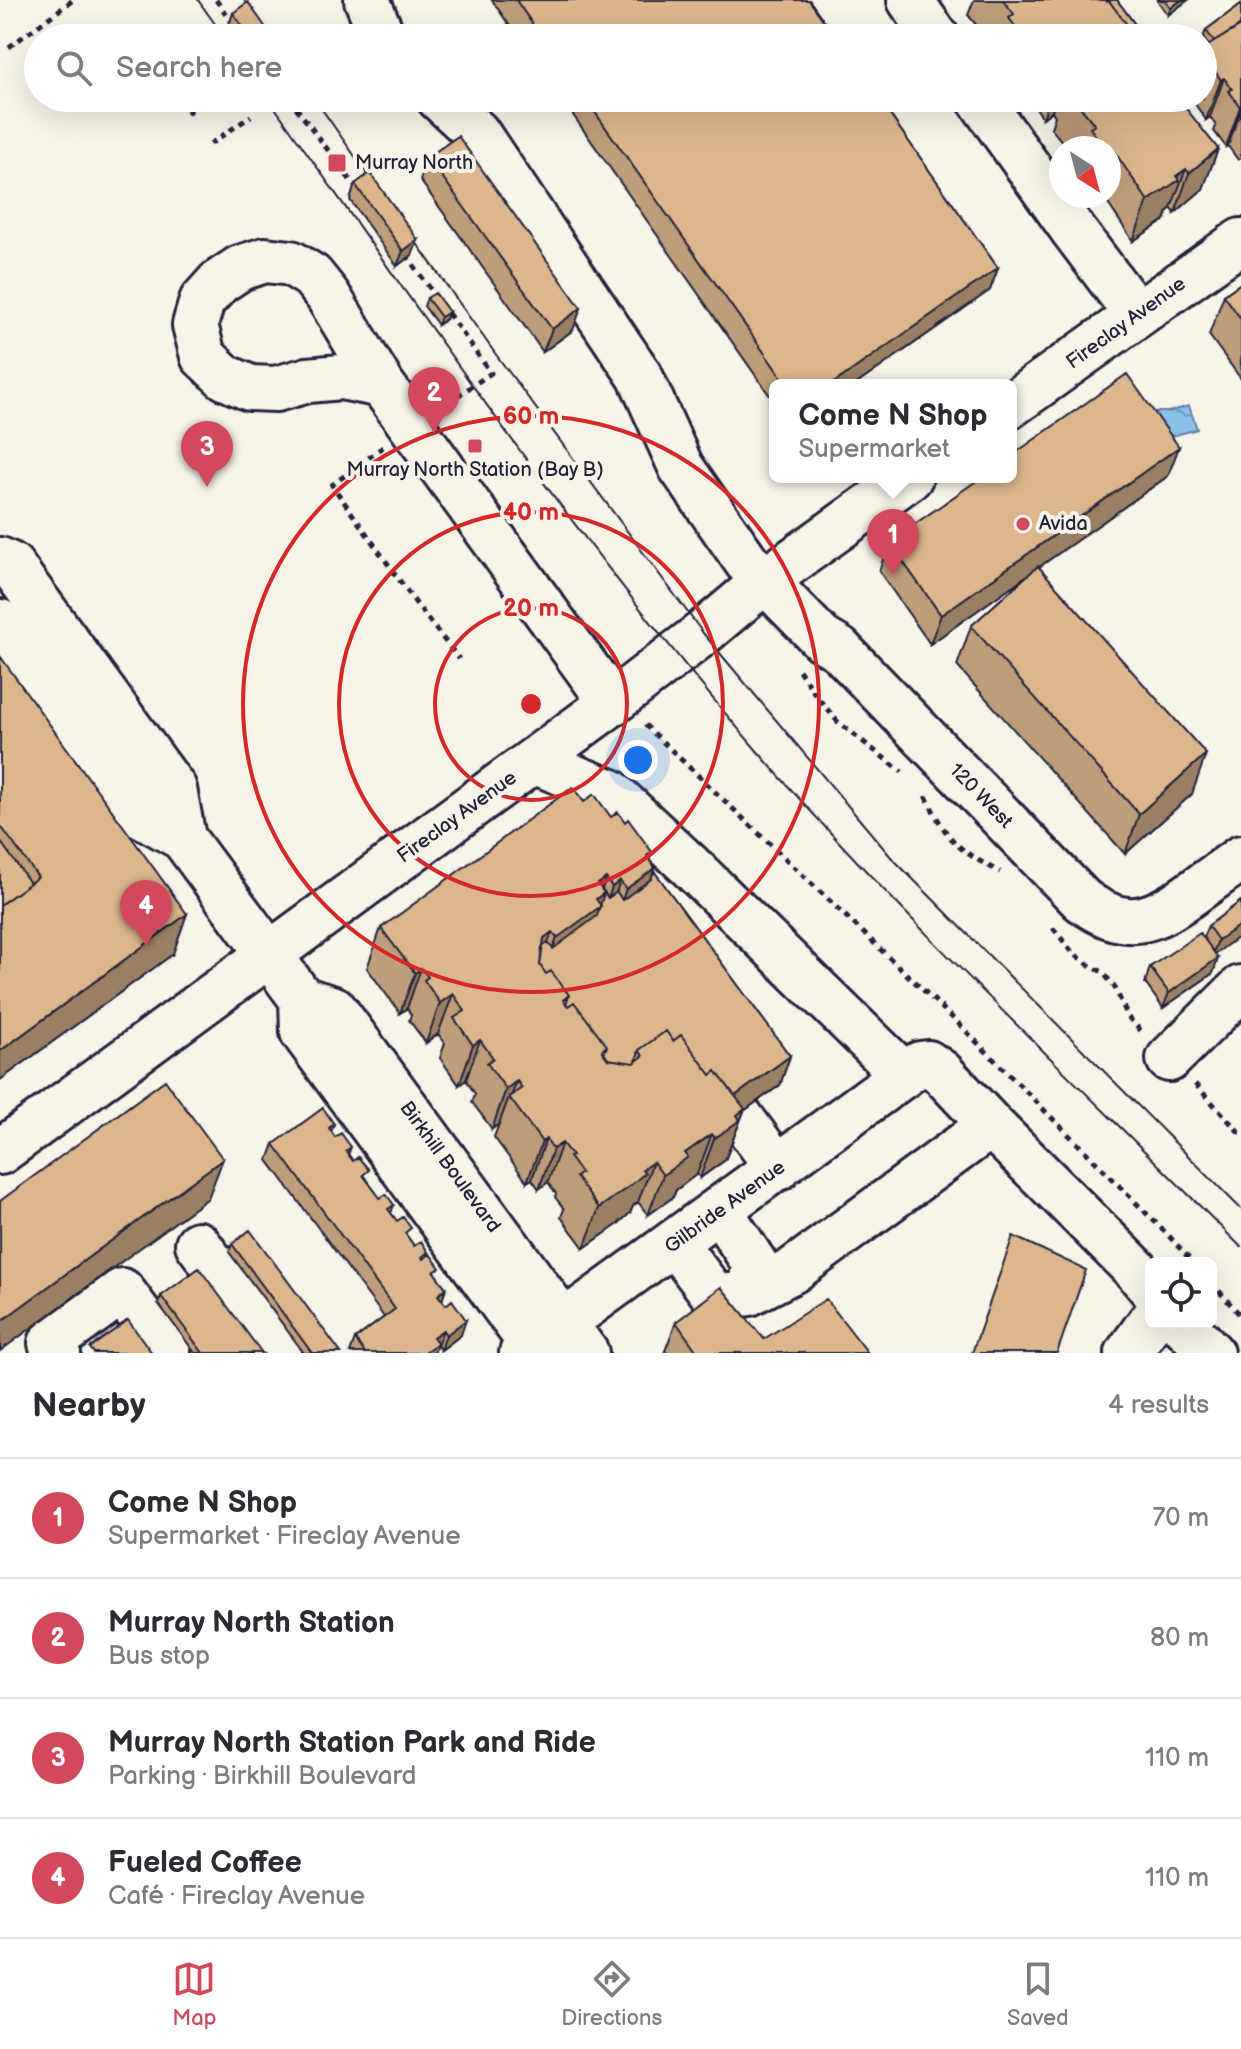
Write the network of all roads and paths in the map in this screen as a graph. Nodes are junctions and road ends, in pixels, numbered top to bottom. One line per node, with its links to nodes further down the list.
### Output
1 (73, 0): 7 (path)
2 (216, 0): 8 (path)
3 (367, 0): 9 (street)
4 (910, 0): 10 (street)
5 (1131, 0): 11 (street)
6 (1222, 0): 12 (street)
7 (40, 24)
8 (233, 24)
9 (377, 24)
10 (927, 24)
11 (1149, 24)
12 (1189, 24)
13 (24, 36): 14 (path)
14 (9, 47)
15 (299, 112): 20 (path)
16 (454, 112): 30 (street, 120 West)
17 (989, 112): 23 (street)
18 (251, 116): 19 (path)
19 (210, 144)
20 (364, 199)
21 (1241, 241): 23 (street, Fireclay Avenue)
22 (401, 248): 26 (path)
23 (1137, 315): 25 (street, Fireclay Avenue)
24 (382, 385): 26 (street)
25 (1017, 401)
26 (411, 427): 34 (path); 35 (street)
27 (902, 483): 28 (street, Fireclay Avenue)
28 (823, 539): 30 (street, Fireclay Avenue); 32 (street, 120 West)
29 (0, 560): 39 (street, Birkhill Boulevard)
30 (766, 580): 32 (street, 120 West); 35 (street, Fireclay Avenue)
31 (0, 622): 39 (street, Birkhill Boulevard)
32 (839, 649): 40 (street, 120 West)
33 (791, 657): 37 (path)
34 (459, 659)
35 (628, 714): 36 (street, Fireclay Avenue); 55 (path)
36 (533, 761): 43 (street, Fireclay Avenue); 46 (street)
37 (912, 781)
38 (923, 791): 41 (path)
39 (183, 838): 43 (street, Birkhill Boulevard)
40 (1241, 858)
41 (1001, 872)
42 (1044, 916): 45 (path)
43 (269, 954): 50 (street, Fireclay Avenue); 61 (street, Birkhill Boulevard)
44 (1241, 988): 45 (street)
45 (1166, 1055): 49 (path)
46 (916, 1069): 48 (street); 51 (street, Gilbride Avenue)
47 (739, 1115): 51 (street)
48 (991, 1125): 56 (street); 58 (street)
49 (1241, 1132)
50 (4, 1139)
51 (778, 1168): 52 (street, Gilbride Avenue)
52 (720, 1211): 54 (street, Gilbride Avenue); 58 (street)
53 (198, 1244): 64 (street)
54 (675, 1244): 58 (street); 61 (street, Gilbride Avenue)
55 (1188, 1257)
56 (1145, 1281)
57 (1217, 1289): 59 (path)
58 (749, 1293)
59 (1241, 1316)
60 (1145, 1329): 65 (street)
61 (549, 1346)
62 (58, 1353): 63 (street)
63 (168, 1353)
64 (278, 1353)
65 (1128, 1353)

